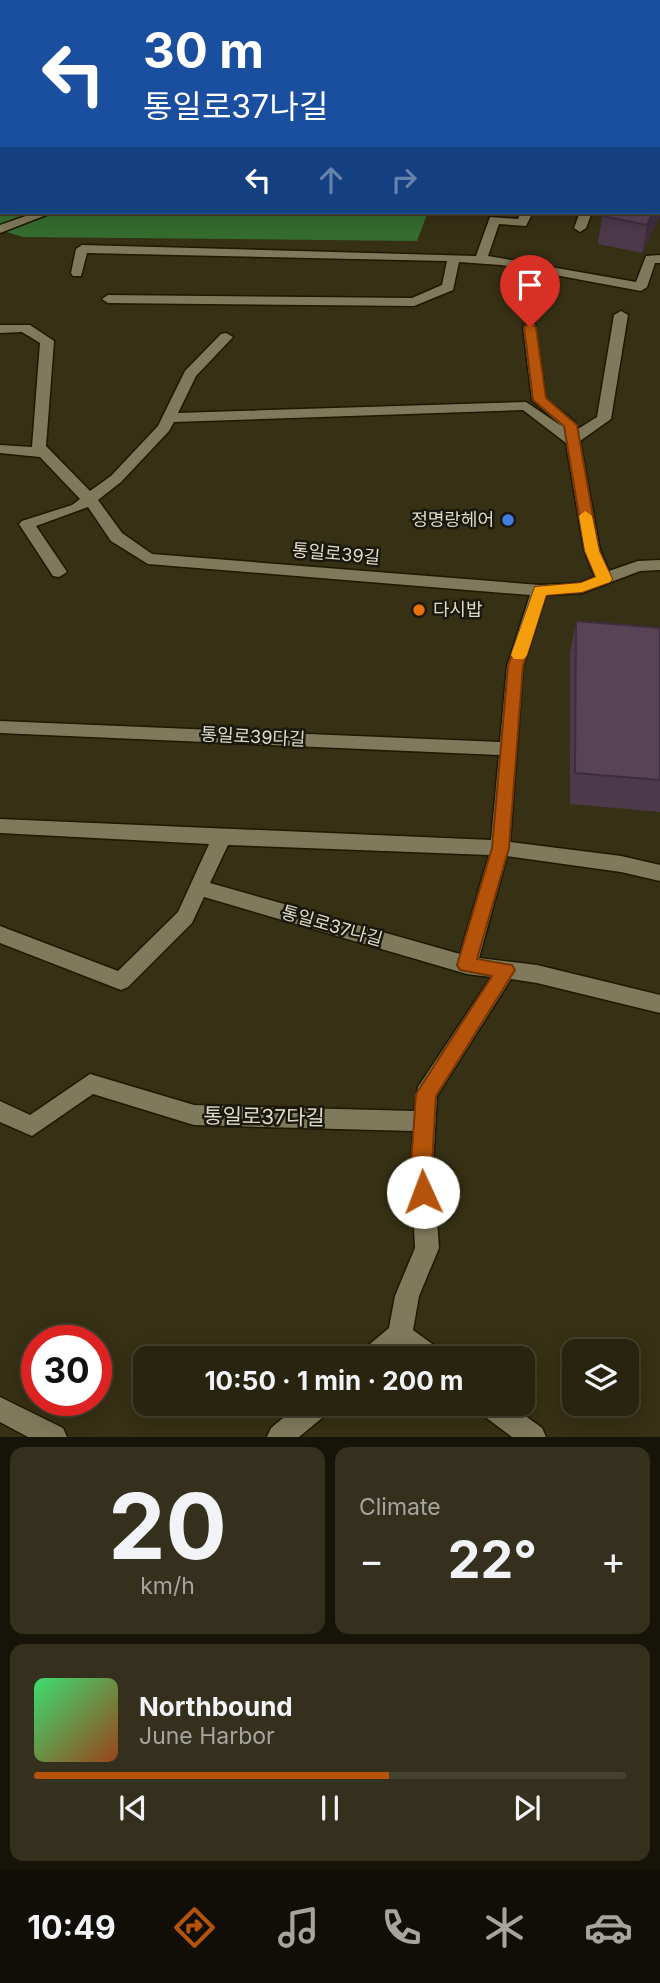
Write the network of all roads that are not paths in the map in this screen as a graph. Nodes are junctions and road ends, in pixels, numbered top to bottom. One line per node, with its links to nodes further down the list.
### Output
1 (42, 214): 5 (street)
2 (526, 214): 7 (street)
3 (585, 214): 4 (street)
4 (580, 228)
5 (0, 229)
6 (454, 258): 7 (street); 9 (street); 10 (street)
7 (481, 260): 8 (street)
8 (660, 260)
9 (77, 273)
10 (108, 299)
11 (621, 315): 16 (street)
12 (530, 327): 16 (street)
13 (0, 329): 18 (street)
14 (226, 337): 15 (street)
15 (169, 418): 16 (street); 19 (street)
16 (571, 440): 22 (street)
17 (0, 449): 18 (street)
18 (45, 453): 19 (street, 통일로39길)
19 (89, 500): 21 (street); 23 (street, 통일로39길)
20 (660, 565): 22 (street, 통일로39길)
21 (59, 572)
22 (604, 579): 23 (street, 통일로39길)
23 (540, 590): 25 (street)
24 (0, 727): 25 (street, 통일로39다길)
25 (507, 749): 28 (street)
26 (0, 826): 27 (street)
27 (222, 837): 28 (street); 30 (street)
28 (500, 848): 29 (street); 32 (street)
29 (660, 873)
30 (198, 887): 31 (street); 32 (street, 통일로37나길)
31 (0, 934)
32 (467, 965): 33 (street, 통일로37나길)
33 (506, 970): 34 (street, 통일로37나길); 36 (street)
34 (660, 1004)
35 (0, 1111): 36 (street, 통일로37다길)
36 (425, 1121): 37 (street)
37 (400, 1335): 38 (street); 39 (street)
38 (387, 1346)
39 (414, 1346)
40 (0, 1409): 43 (street)
41 (305, 1416): 44 (street)
42 (505, 1416): 45 (street)
43 (54, 1437)
44 (280, 1437)
45 (533, 1437)

